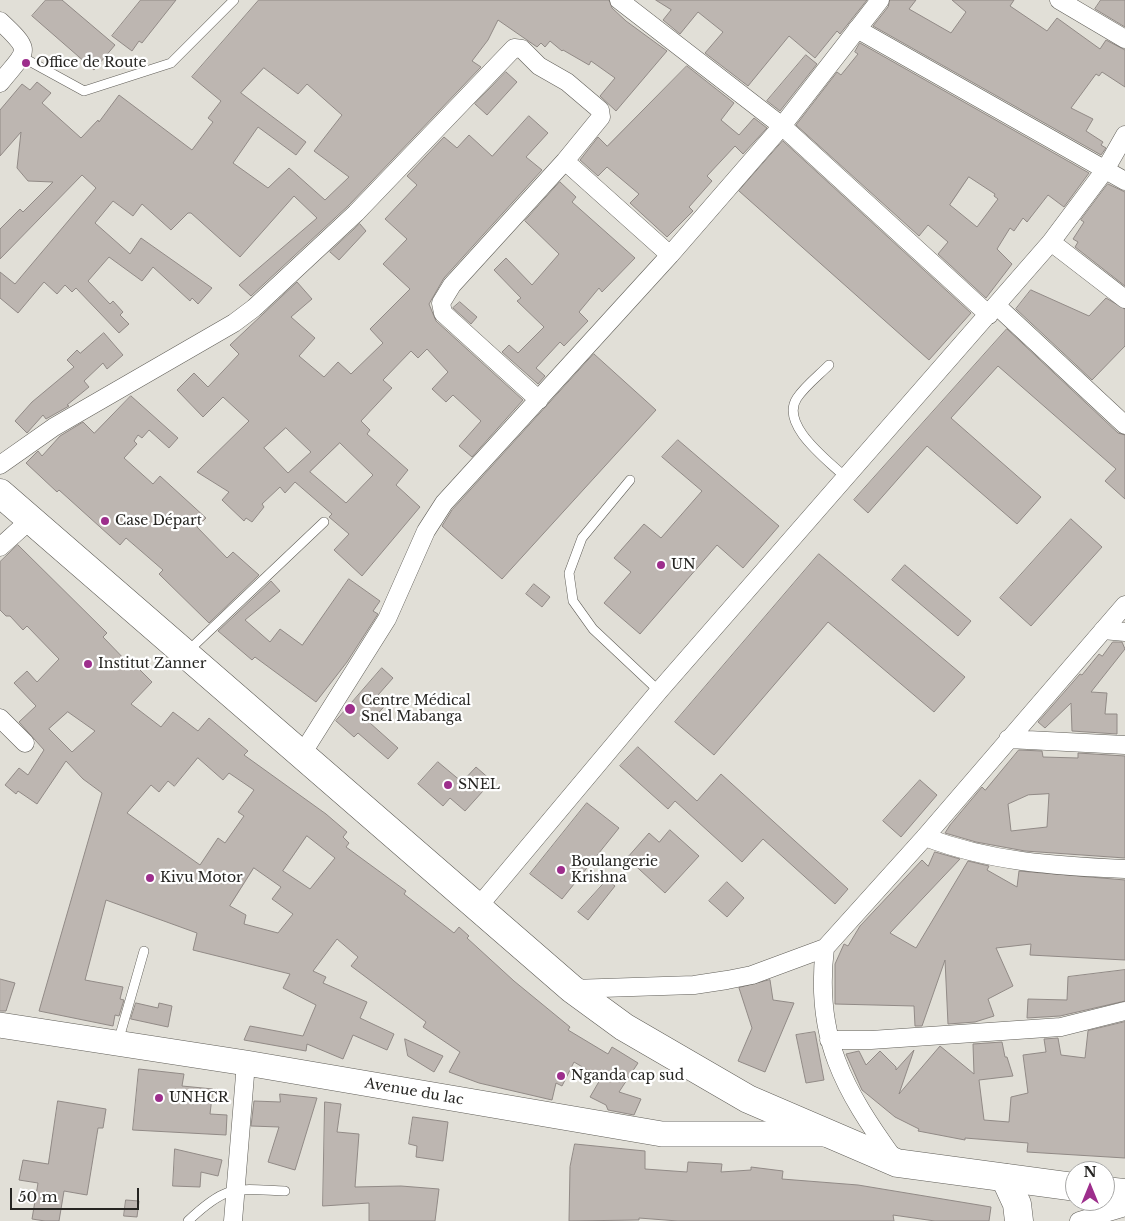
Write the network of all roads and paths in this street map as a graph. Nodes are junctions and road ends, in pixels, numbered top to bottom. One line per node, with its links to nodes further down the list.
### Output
1 (234, 0): 8 (lane)
2 (619, 0): 10 (street)
3 (880, 0): 6 (street)
4 (1059, 0): 7 (street)
5 (0, 22): 8 (street)
6 (857, 29): 10 (street); 13 (street)
7 (1125, 39)
8 (22, 56): 9 (street)
9 (0, 83)
10 (782, 126): 16 (street); 18 (street)
11 (1125, 136): 13 (street)
12 (565, 161): 16 (street); 20 (street); 22 (street)
13 (1105, 170): 14 (street); 15 (street)
14 (1125, 181)
15 (1051, 242): 17 (street); 18 (street)
16 (670, 255): 20 (street)
17 (1125, 299)
18 (993, 310): 21 (street); 23 (street)
19 (828, 365): 23 (lane)
20 (539, 400): 38 (street)
21 (1125, 425)
22 (0, 465)
23 (845, 477): 33 (street)
24 (630, 480): 33 (lane)
25 (0, 493): 26 (main road)
26 (30, 520): 28 (street); 32 (main road)
27 (324, 522): 32 (lane)
28 (0, 547)
29 (1125, 605): 30 (street)
30 (1103, 630): 31 (street); 35 (street)
31 (1125, 632)
32 (185, 654): 38 (main road)
33 (659, 691): 41 (street)
34 (0, 718): 36 (street)
35 (1008, 739): 37 (street); 39 (street)
36 (25, 743)
37 (1125, 745)
38 (302, 754): 41 (main road)
39 (925, 837): 40 (street); 42 (street)
40 (1125, 869)
41 (478, 907): 44 (main road)
42 (825, 948): 44 (street); 47 (street)
43 (144, 951): 48 (lane)
44 (572, 989): 50 (main road)
45 (1125, 1011): 47 (street)
46 (0, 1025): 48 (main road, Avenue du lac)
47 (829, 1040): 51 (street)
48 (118, 1043): 49 (main road, Avenue du lac)
49 (246, 1063): 50 (main road, Avenue du lac); 54 (street)
50 (829, 1134): 51 (main road)
51 (897, 1163): 52 (main road)
52 (1004, 1178): 53 (main road); 59 (main road)
53 (1065, 1186)
54 (236, 1189): 55 (lane); 57 (lane); 58 (street)
55 (285, 1191)
56 (1125, 1207): 60 (street)
57 (188, 1221)
58 (233, 1221)
59 (1019, 1221)
60 (1079, 1221)

